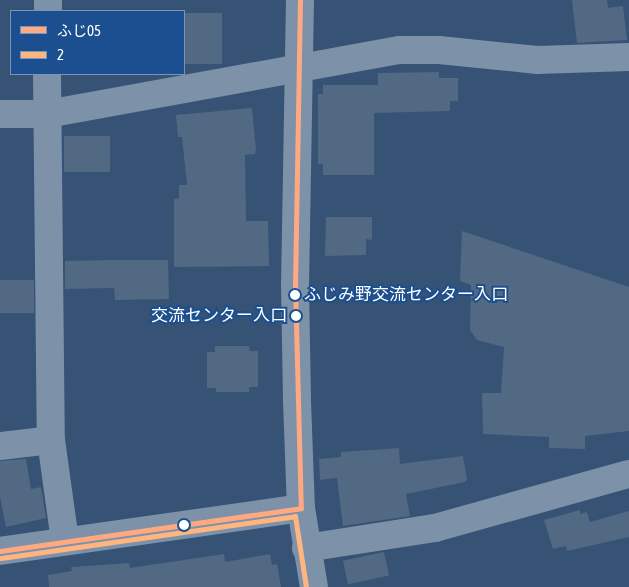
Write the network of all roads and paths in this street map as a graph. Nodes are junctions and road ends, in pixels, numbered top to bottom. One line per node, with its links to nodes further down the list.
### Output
1 (300, 0): 3 (street)
2 (629, 57): 3 (street)
3 (300, 68): 6 (street); 10 (street)
4 (47, 75): 6 (street)
5 (0, 114): 6 (street)
6 (47, 114): 7 (street)
7 (51, 440): 8 (street); 11 (street)
8 (0, 446)
9 (629, 474): 12 (street)
10 (301, 508): 11 (street); 12 (street)
11 (65, 541): 13 (street)
12 (306, 548): 14 (street)
13 (0, 551)
14 (314, 587)

